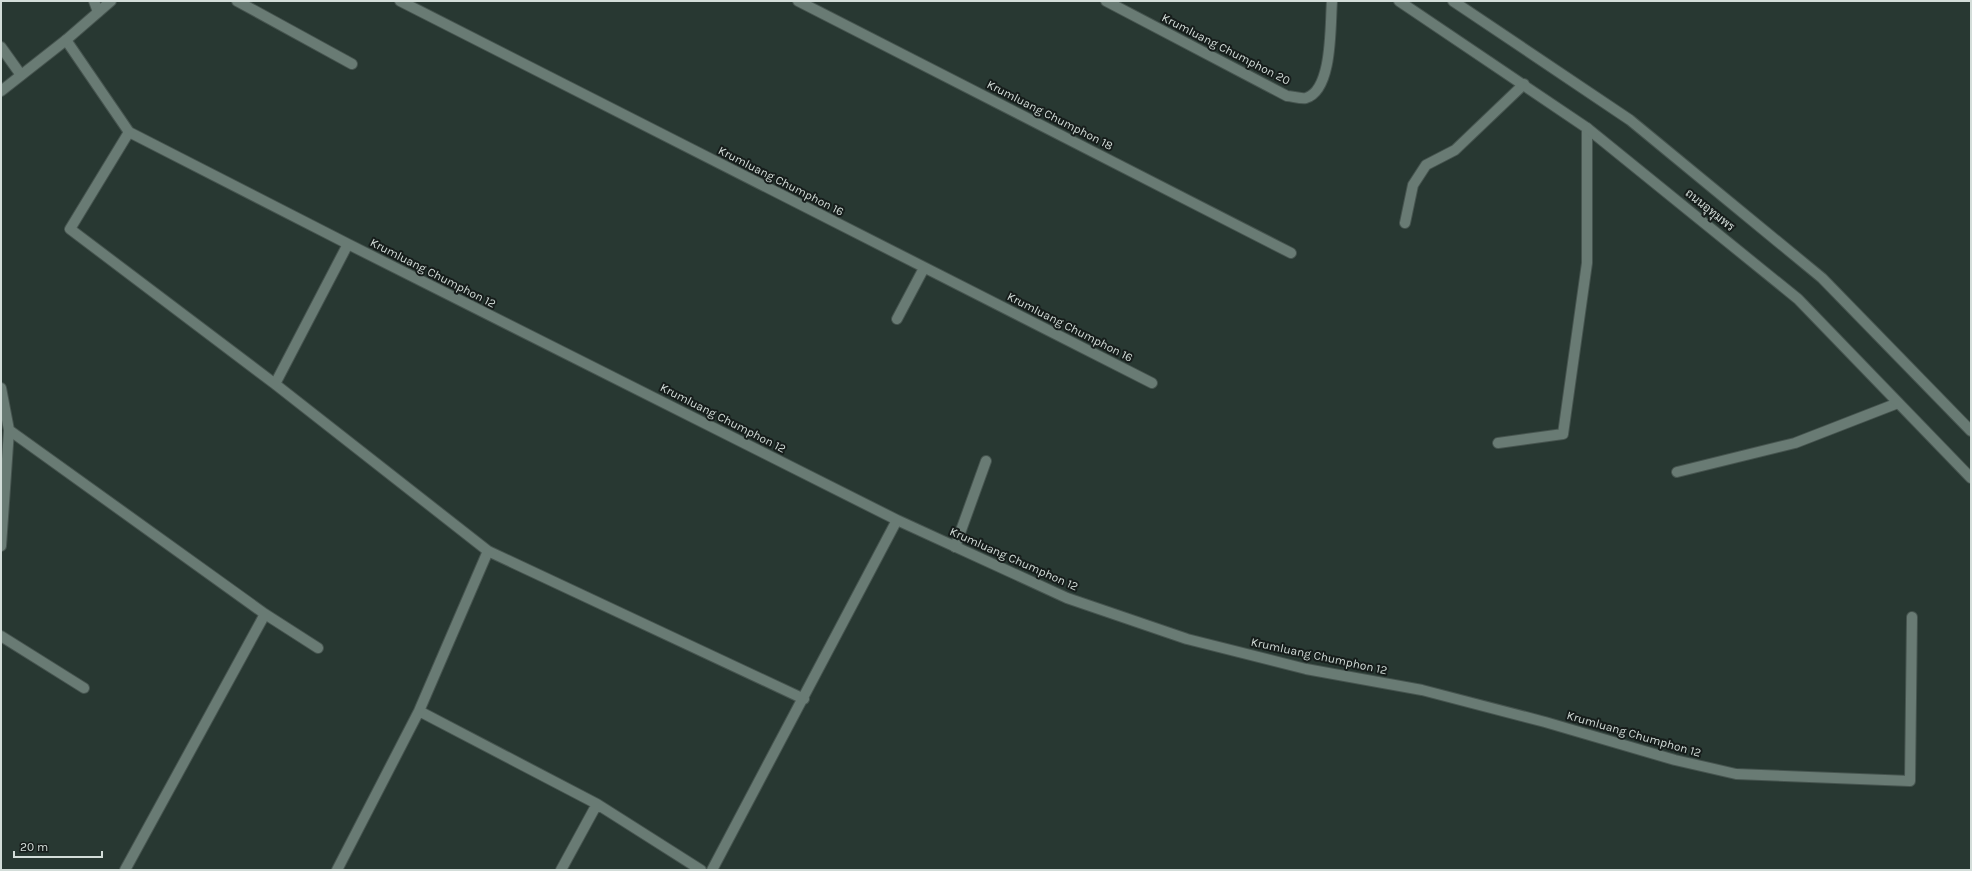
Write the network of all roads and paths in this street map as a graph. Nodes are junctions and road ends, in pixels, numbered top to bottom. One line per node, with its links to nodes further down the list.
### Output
1 (94, 1): 10 (street)
2 (111, 1): 10 (street)
3 (237, 1): 13 (street)
4 (400, 1): 22 (street, Krumluang Chumphon 16)
5 (798, 1): 21 (street, Krumluang Chumphon 18)
6 (1106, 1): 7 (street, Krumluang Chumphon 20)
7 (1332, 1)
8 (1399, 1): 15 (street, ถนนอุทุมพร)
9 (1459, 3): 29 (street, ถนนอุทุมพร)
10 (98, 12): 11 (street)
11 (66, 40): 14 (street); 18 (street, Krumluang Chumphon 12)
12 (1, 47): 14 (street)
13 (352, 64)
14 (21, 75): 16 (street)
15 (1524, 84): 17 (street, ถนนอุทุมพร); 19 (street)
16 (1, 91)
17 (1587, 128): 27 (street, ถนนอุทุมพร); 30 (street)
18 (129, 132): 20 (street, Krumluang Chumphon 12); 25 (street)
19 (1405, 223)
20 (348, 244): 25 (street); 34 (street, Krumluang Chumphon 12)
21 (1291, 253)
22 (924, 268): 23 (street); 24 (street, Krumluang Chumphon 16)
23 (897, 319)
24 (1152, 383)
25 (274, 384): 37 (street)
26 (1, 388): 28 (street)
27 (1898, 403): 32 (street); 33 (street, ถนนอุทุมพร)
28 (9, 430): 35 (street); 38 (street)
29 (1971, 431)
30 (1498, 443)
31 (986, 461): 36 (street)
32 (1677, 472)
33 (1971, 478)
34 (897, 520): 36 (street, Krumluang Chumphon 12); 43 (street)
35 (1, 546)
36 (955, 547): 39 (street, Krumluang Chumphon 12)
37 (488, 551): 43 (street); 44 (street)
38 (265, 614): 41 (street); 46 (street)
39 (1912, 617)
40 (1, 636): 42 (street)
41 (318, 648)
42 (84, 688)
43 (804, 699): 50 (street)
44 (419, 711): 45 (street); 47 (street)
45 (597, 804): 48 (street); 49 (street)
46 (125, 870)
47 (337, 870)
48 (561, 870)
49 (701, 870)
50 (712, 870)

